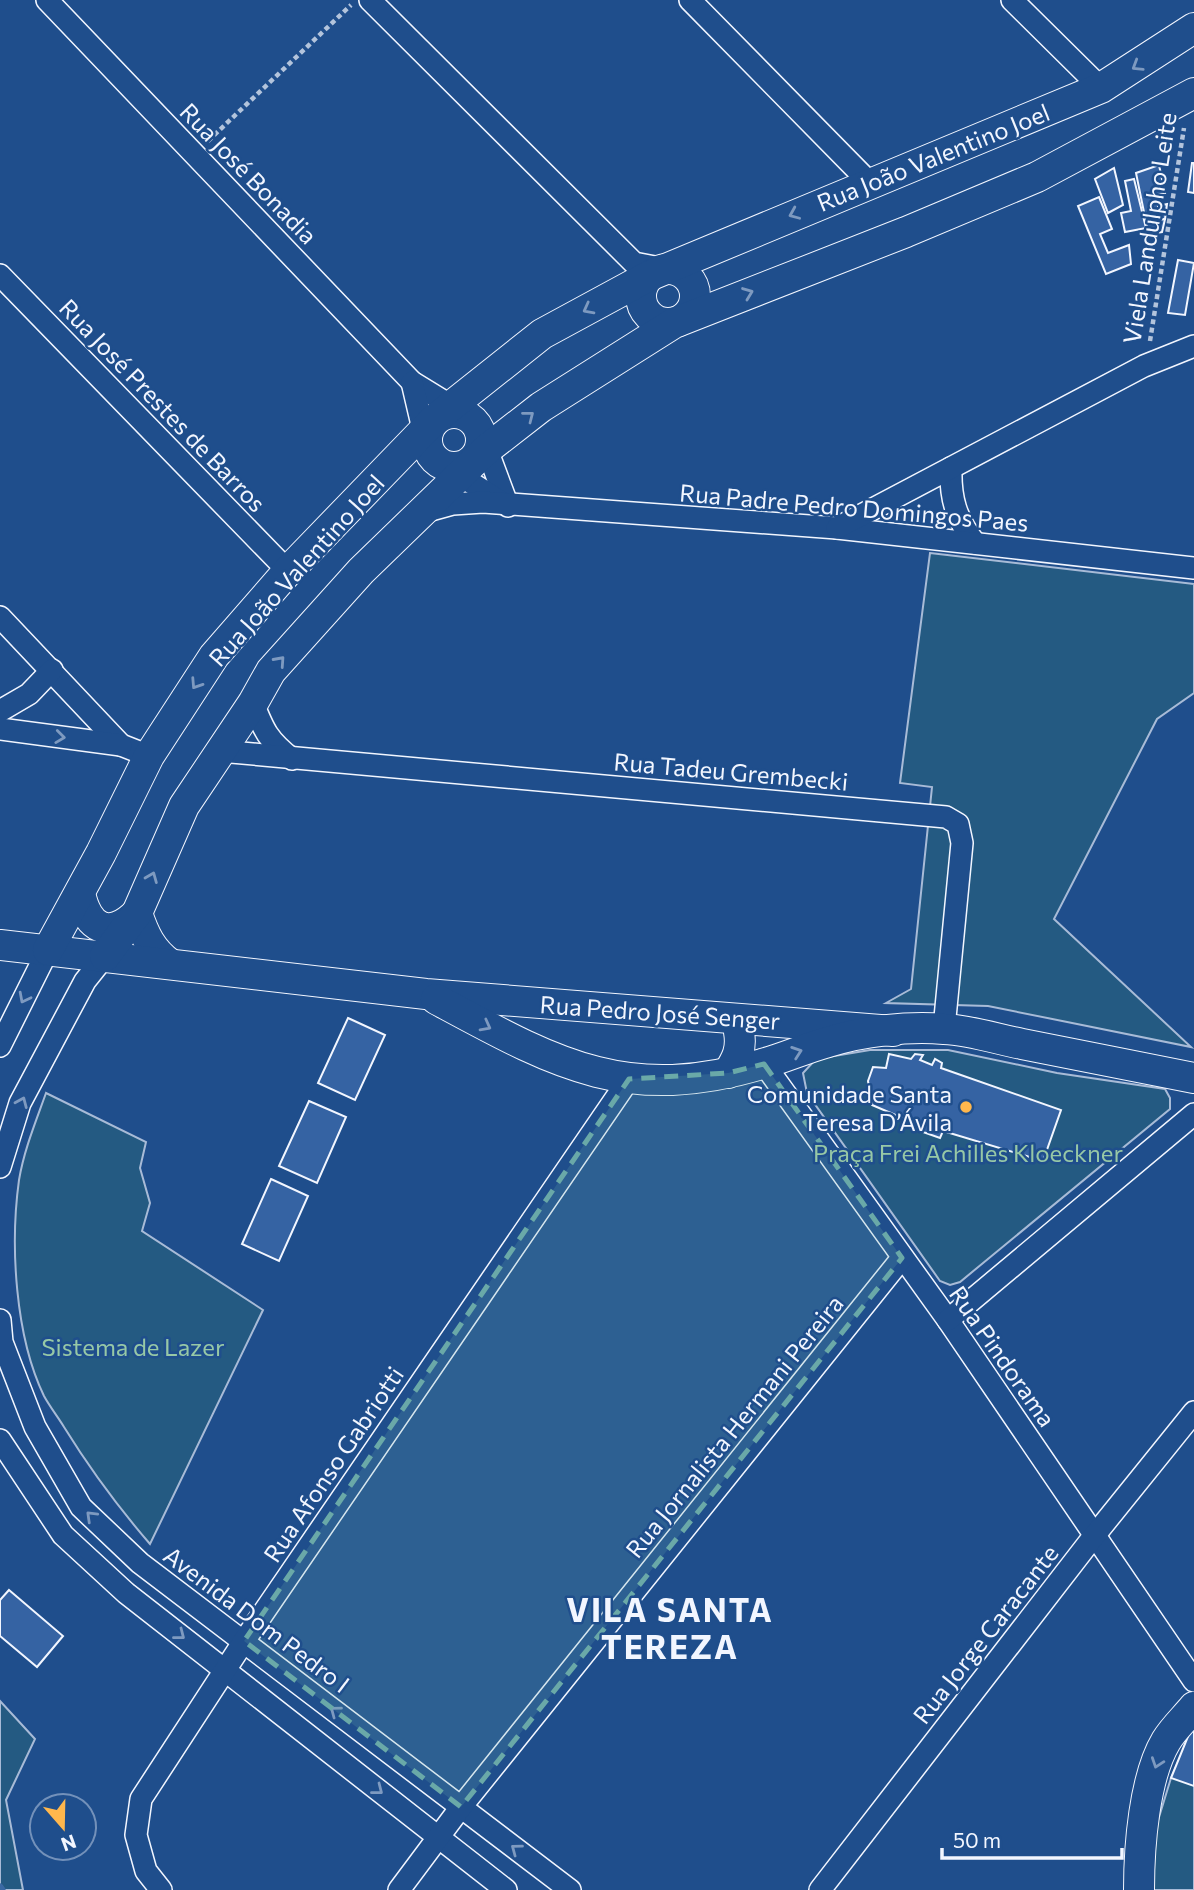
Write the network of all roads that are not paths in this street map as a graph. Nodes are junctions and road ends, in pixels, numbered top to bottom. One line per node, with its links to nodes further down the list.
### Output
1 (47, 0): 13 (street, Rua José Bonadia)
2 (370, 0): 10 (street)
3 (690, 0): 8 (street)
4 (1012, 0): 6 (street)
5 (1194, 28): 6 (street, Rua João Valentino Joel, one-way to 6)
6 (1101, 88): 8 (street, Rua João Valentino Joel)
7 (1191, 94): 11 (street, Rua João Valentino Joel, one-way to 7)
8 (870, 183): 10 (street, Rua João Valentino Joel, one-way to 10)
9 (0, 275): 21 (street, Rua José Prestes de Barros)
10 (650, 277): 11 (street); 11 (street); 14 (street, Rua João Valentino Joel, one-way to 14)
11 (680, 320): 14 (street, Rua João Valentino Joel, one-way to 11)
12 (1194, 346): 15 (street)
13 (412, 382): 14 (street, Rua José Bonadia); 14 (street, Rua José Bonadia)
14 (455, 440): 16 (street, Rua Padre Pedro Domingos Paes); 16 (street); 17 (street, Rua João Valentino Joel); 21 (street, Rua João Valentino Joel)
15 (951, 468): 18 (street); 19 (street)
16 (508, 506): 17 (street, Rua Padre Pedro Domingos Paes); 18 (street, Rua Padre Pedro Domingos Paes)
17 (418, 513): 24 (street, Rua João Valentino Joel, one-way to 17)
18 (838, 528): 19 (street, Rua Padre Pedro Domingos Paes)
19 (975, 543): 20 (street, Rua Padre Pedro Domingos Paes)
20 (1194, 568)
21 (288, 571): 29 (street, Rua João Valentino Joel, one-way to 29)
22 (0, 617): 23 (street)
23 (52, 670): 25 (street); 27 (street)
24 (253, 703): 28 (street, Rua João Valentino Joel); 30 (street)
25 (0, 711)
26 (0, 729): 27 (street, one-way to 27)
27 (121, 745): 29 (street)
28 (220, 751): 30 (street, Rua Tadeu Grembecki); 32 (street, Rua João Valentino Joel, one-way to 28)
29 (149, 756): 31 (street, Rua João Valentino Joel)
30 (292, 759): 40 (street, Rua Tadeu Grembecki)
31 (80, 893): 32 (street); 34 (street, Rua João Valentino Joel)
32 (136, 913): 35 (street, Rua João Valentino Joel); 36 (street)
33 (0, 945): 34 (street, Rua Pedro José Senger)
34 (48, 950): 35 (street, Rua Pedro José Senger); 42 (street, one-way to 42)
35 (105, 956): 36 (street, Rua Pedro José Senger); 49 (street, one-way to 35)
36 (170, 964): 37 (street, Rua Pedro José Senger)
37 (426, 994): 38 (street, Rua Pedro José Senger); 43 (street, Rua Pedro José Senger, one-way to 43)
38 (553, 1004): 39 (street, Rua Pedro José Senger); 43 (street)
39 (734, 1025): 41 (street, Rua Pedro José Senger); 44 (street); 45 (street)
40 (944, 1028): 41 (street, Rua Pedro José Senger); 46 (street, Rua Pedro José Senger)
41 (893, 1031): 44 (street, Rua Pedro José Senger, one-way to 41)
42 (0, 1046)
43 (532, 1051): 47 (street, Rua Pedro José Senger)
44 (764, 1064): 45 (street, Rua Pedro José Senger); 50 (street, Rua Pindorama)
45 (729, 1073): 47 (street, Rua Pedro José Senger)
46 (1194, 1078)
47 (629, 1079): 56 (street, Rua Afonso Gabriotti)
48 (1194, 1114): 52 (street)
49 (0, 1167)
50 (902, 1258): 52 (street, Rua Pindorama); 60 (street, Rua Jornalista Hermani Pereira)
51 (0, 1320): 56 (street, Avenida Dom Pedro I, one-way to 51)
52 (948, 1320): 55 (street, Rua Pindorama)
53 (1194, 1412): 55 (street, Rua Jorge Caracante)
54 (0, 1440): 57 (street, one-way to 57)
55 (1094, 1536): 58 (street, Rua Pindorama); 66 (street, Rua Jorge Caracante)
56 (244, 1641): 57 (street, Rua Afonso Gabriotti); 60 (street, Avenida Dom Pedro I, one-way to 56)
57 (225, 1670): 61 (street, one-way to 61); 62 (street, Rua Afonso Gabriotti)
58 (1194, 1681)
59 (1194, 1707): 67 (street, one-way to 67)
60 (461, 1807): 61 (street, Rua Jornalista Hermani Pereira); 65 (street, Avenida Dom Pedro I, one-way to 60)
61 (438, 1837): 63 (street, Rua Jornalista Hermani Pereira); 64 (street)
62 (161, 1890)
63 (399, 1890)
64 (506, 1890)
65 (570, 1890)
66 (820, 1890)
67 (1139, 1890)

